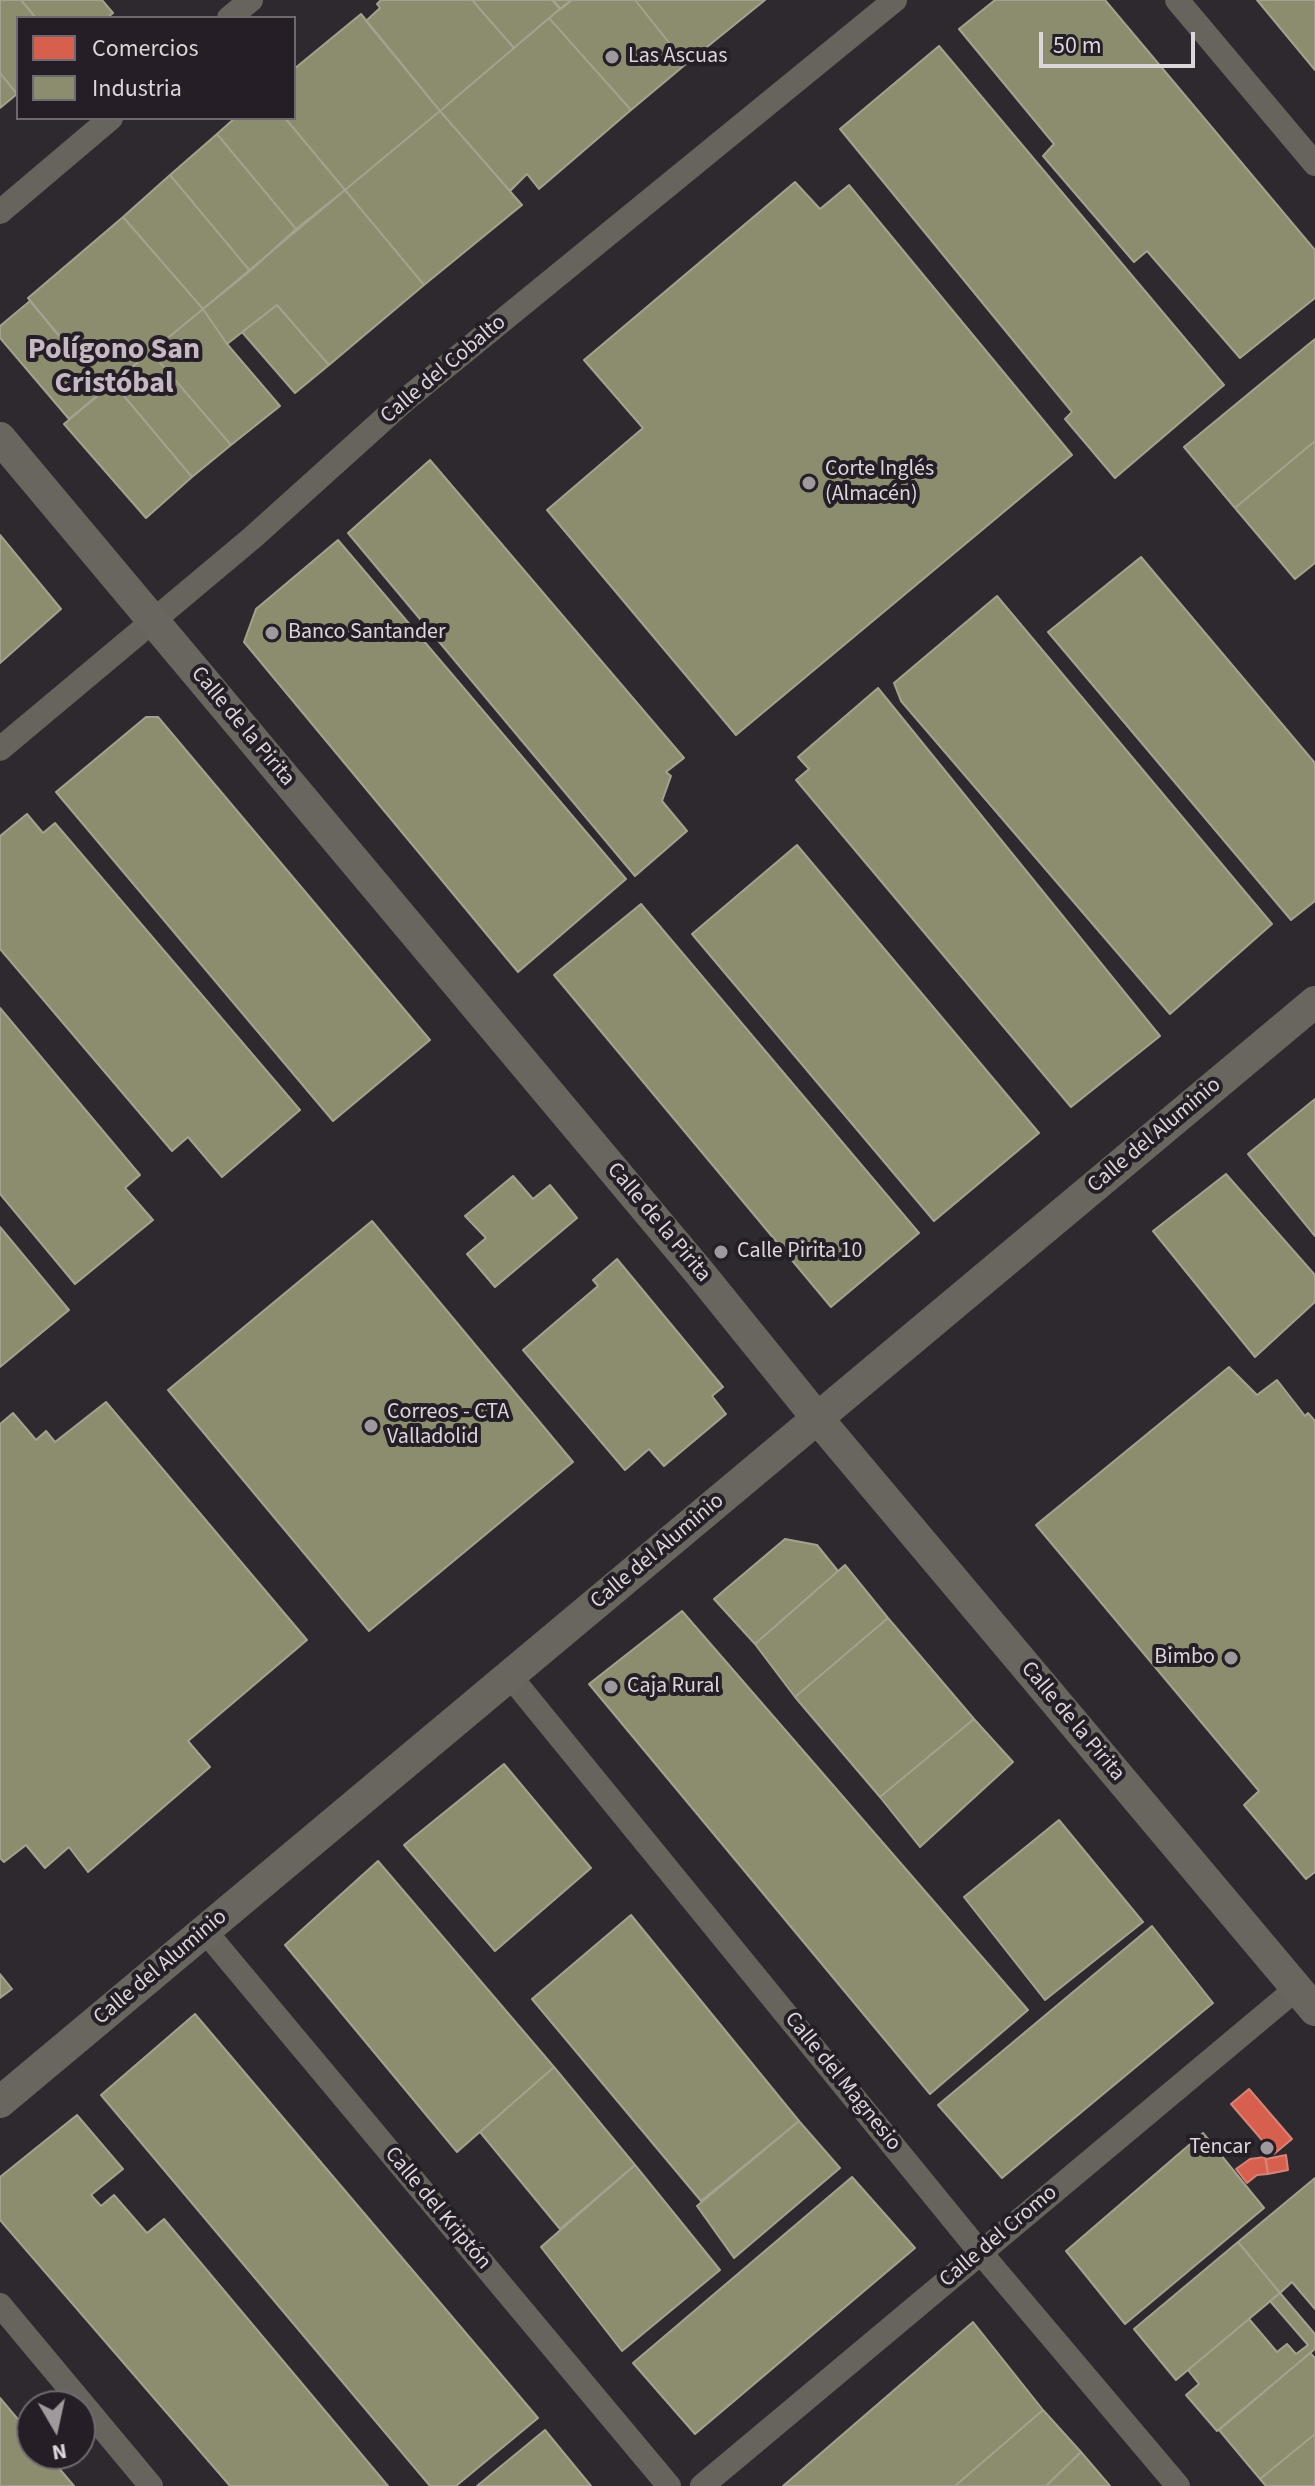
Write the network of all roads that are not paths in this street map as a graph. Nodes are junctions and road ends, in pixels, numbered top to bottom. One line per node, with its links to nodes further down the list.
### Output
1 (251, 0): 4 (street)
2 (895, 0): 9 (street, Calle del Cobalto)
3 (1177, 0): 6 (street)
4 (231, 16)
5 (109, 120): 7 (street)
6 (1315, 164)
7 (0, 212)
8 (0, 438): 9 (street, Calle de la Pirita)
9 (154, 622): 10 (street, Calle del Cobalto); 12 (street, Calle de la Pirita)
10 (0, 749)
11 (1315, 1002): 12 (street, Calle del Aluminio)
12 (818, 1419): 13 (street, Calle del Aluminio); 15 (street, Calle de la Pirita)
13 (510, 1676): 14 (street, Calle del Aluminio); 17 (street, Calle del Magnesio)
14 (205, 1931): 16 (street, Calle del Aluminio); 20 (street, Calle del Kriptón)
15 (1306, 2000): 17 (street, Calle del Cromo)
16 (0, 2102)
17 (980, 2252): 21 (street, Calle del Cromo); 22 (street, Calle del Magnesio)
18 (0, 2305): 19 (street)
19 (151, 2486)
20 (669, 2486)
21 (702, 2486)
22 (1178, 2486)

